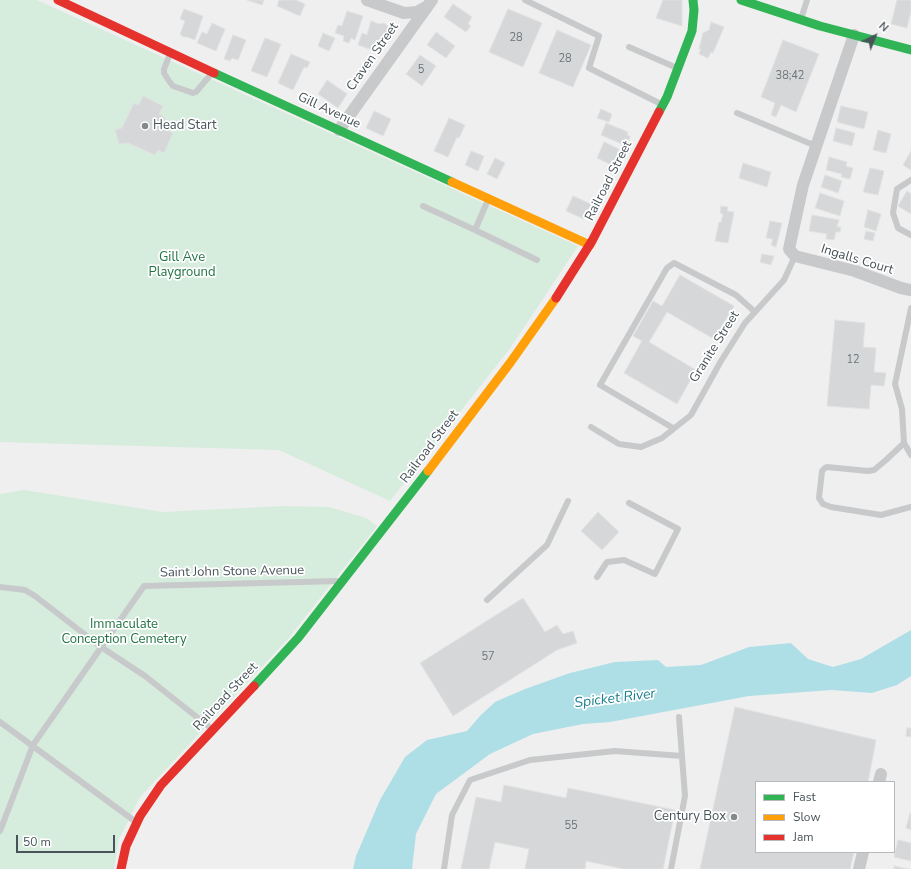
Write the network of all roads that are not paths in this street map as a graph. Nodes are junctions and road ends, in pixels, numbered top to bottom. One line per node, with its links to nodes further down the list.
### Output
1 (58, 0): 12 (main road, Gill Avenue)
2 (367, 0): 7 (street)
3 (524, 0): 15 (lane)
4 (693, 0): 13 (main road, Railroad Street)
5 (807, 0): 8 (lane)
6 (743, 1): 8 (main road)
7 (429, 3): 17 (street, Craven Street)
8 (800, 20): 9 (main road)
9 (854, 35): 11 (main road); 18 (street)
10 (629, 47): 13 (lane)
11 (911, 50)
12 (171, 53): 14 (main road, Gill Avenue); 14 (lane)
13 (678, 68): 15 (main road, Railroad Street)
14 (213, 72): 17 (main road, Gill Avenue)
15 (663, 105): 24 (main road, Railroad Street)
16 (737, 113): 18 (lane)
17 (339, 130): 20 (main road, Gill Avenue)
18 (816, 146): 25 (street)
19 (911, 180): 23 (lane)
20 (488, 198): 22 (lane); 24 (main road, Gill Avenue)
21 (423, 206): 22 (lane)
22 (475, 230): 26 (lane)
23 (911, 235)
24 (590, 245): 38 (main road, Railroad Street)
25 (795, 256): 27 (street, Ingalls Court); 29 (lane, Granite Street)
26 (537, 260)
27 (911, 290)
28 (911, 308): 32 (lane)
29 (755, 312): 31 (lane, Granite Street); 31 (lane)
30 (591, 427): 31 (lane, Granite Street)
31 (674, 428)
32 (904, 442): 33 (lane); 36 (lane)
33 (911, 455)
34 (568, 501): 40 (lane)
35 (629, 503): 37 (lane)
36 (911, 507)
37 (597, 577)
38 (342, 581): 41 (lane, Saint John Stone Avenue); 44 (main road, Railroad Street)
39 (0, 587): 41 (lane)
40 (487, 600)
41 (101, 647): 44 (lane); 45 (lane, Saint John Stone Avenue)
42 (679, 717): 46 (lane)
43 (0, 722): 45 (lane)
44 (213, 730): 47 (main road, Railroad Street)
45 (32, 745): 47 (lane); 48 (lane, Saint John Stone Avenue)
46 (682, 756): 51 (lane); 52 (lane)
47 (137, 822): 50 (main road, Railroad Street)
48 (0, 831)
49 (863, 853): 53 (street)
50 (121, 869)
51 (444, 869)
52 (671, 869)
53 (859, 869)

